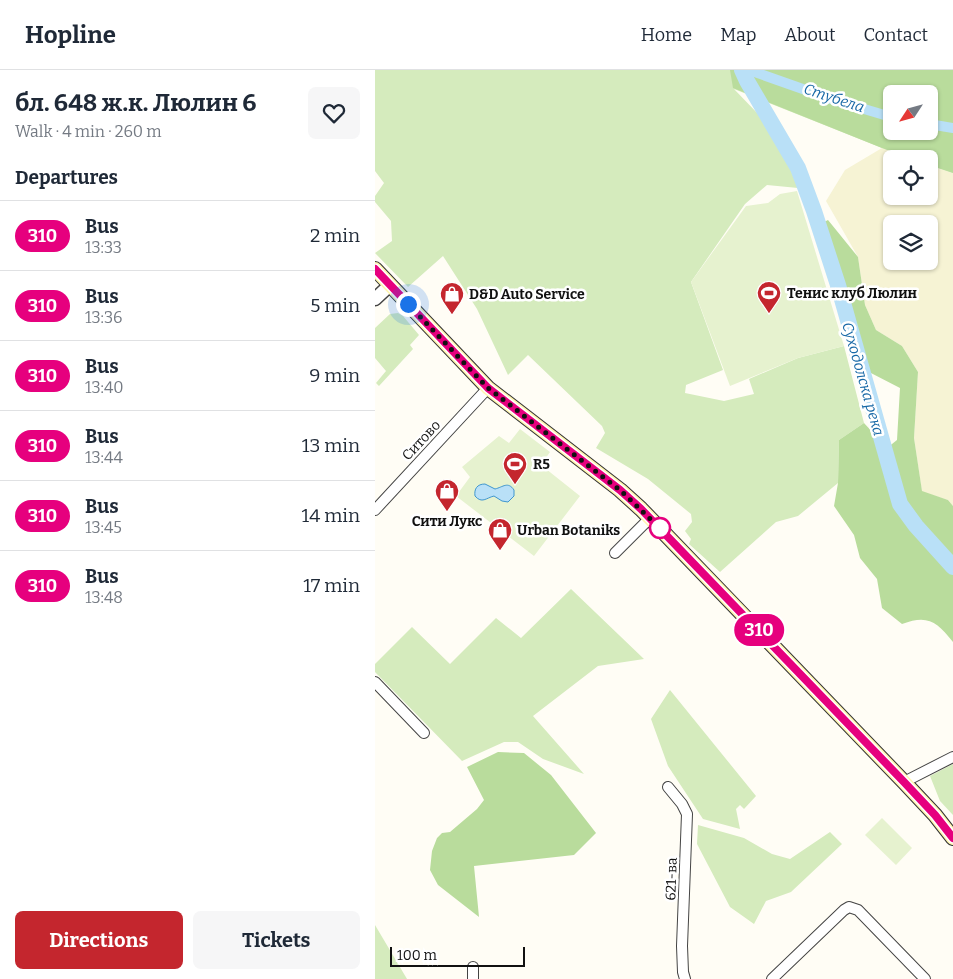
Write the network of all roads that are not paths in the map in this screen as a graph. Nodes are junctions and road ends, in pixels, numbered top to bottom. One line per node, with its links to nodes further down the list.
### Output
1 (375, 269): 2 (main road)
2 (390, 285): 3 (street); 4 (main road)
3 (375, 299)
4 (488, 388): 5 (street, Ситово); 6 (main road)
5 (375, 510)
6 (650, 518): 7 (street); 11 (main road)
7 (615, 553)
8 (375, 682): 9 (street)
9 (424, 732)
10 (953, 757): 11 (street)
11 (904, 782): 13 (main road)
12 (667, 787): 16 (street, 621-ва)
13 (953, 838)
14 (473, 967): 15 (street)
15 (473, 979)
16 (685, 979)
17 (772, 979): 18 (street)
18 (925, 979)

